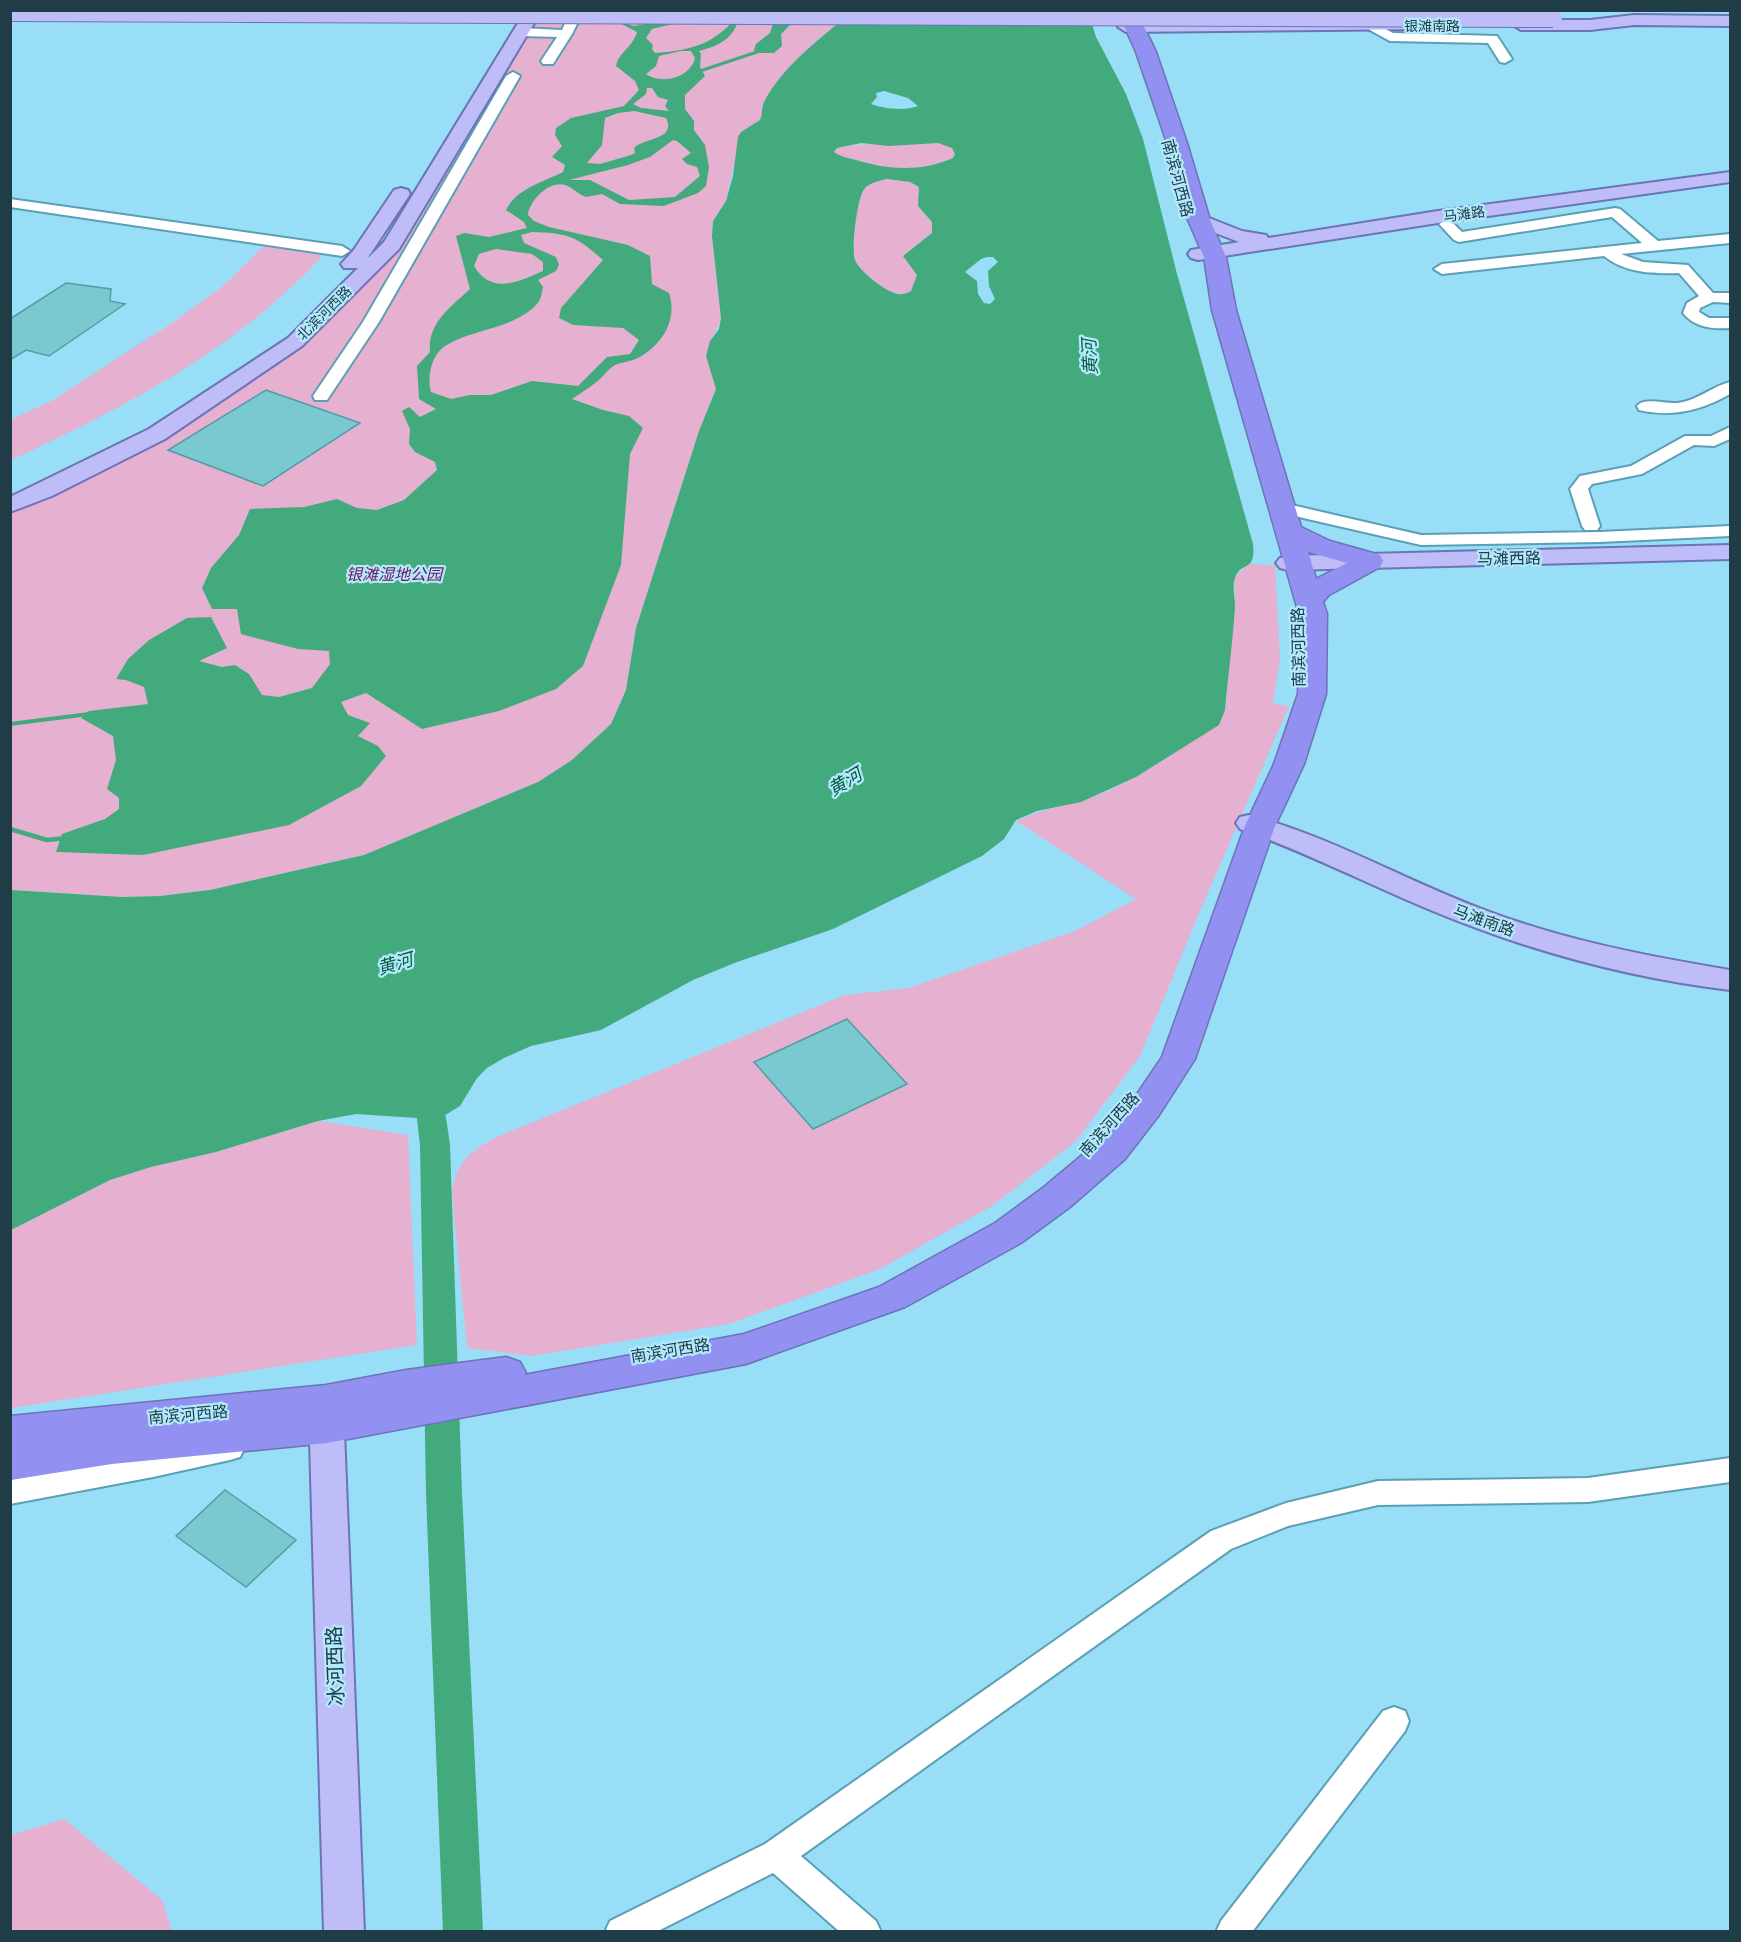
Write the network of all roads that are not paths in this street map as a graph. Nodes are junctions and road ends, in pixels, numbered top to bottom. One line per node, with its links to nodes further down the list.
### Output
1 (371, 10): 6 (main road, bridge)
2 (578, 10): 13 (street)
3 (1597, 10): 7 (main road, 银滩南路)
4 (10, 12): 6 (main road, bridge)
5 (1731, 14): 7 (main road, 银滩南路)
6 (1552, 16): 7 (main road)
7 (1632, 16): 11 (main road, 银滩南路); 12 (main road, 银滩南路)
8 (1126, 18): 12 (main road, 银滩南路); 20 (highway, 南滨河西路); 27 (highway, 南滨河西路)
9 (10, 20): 10 (main road)
10 (520, 20): 13 (street); 37 (main road, 北滨河西路); 38 (main road, 北滨河西路)
11 (1731, 21)
12 (1372, 27): 14 (street)
13 (566, 34): 15 (street)
14 (1505, 59)
15 (548, 61)
16 (513, 76): 34 (street)
17 (1731, 176): 23 (main road, 马滩路)
18 (1731, 187): 21 (main road, 马滩路)
19 (10, 203): 25 (street)
20 (1199, 220): 23 (main road); 27 (highway, 南滨河西路)
21 (1452, 231): 23 (main road, 马滩路); 24 (street); 28 (street)
22 (1731, 238): 24 (street)
23 (1277, 245): 27 (main road, 马滩路); 27 (main road)
24 (1655, 246): 26 (street)
25 (342, 251)
26 (1606, 251): 28 (street); 30 (street)
27 (1209, 261): 41 (highway, 南滨河西路); 41 (highway, 南滨河西路)
28 (1488, 264): 29 (street)
29 (1442, 269)
30 (1709, 298): 31 (street); 32 (street)
31 (1731, 298)
32 (1728, 325)
33 (1731, 387): 35 (street)
34 (321, 396)
35 (1645, 406)
36 (1731, 432): 39 (street)
37 (10, 488)
38 (10, 505)
39 (1591, 526)
40 (1731, 531): 41 (street)
41 (1290, 541): 43 (highway); 44 (highway, 南滨河西路); 45 (highway, 南滨河西路)
42 (1731, 552): 43 (main road, 马滩西路)
43 (1370, 561): 44 (highway)
44 (1309, 601): 45 (highway, 南滨河西路)
45 (1256, 821): 46 (main road, 马滩南路); 47 (main road, 马滩南路); 48 (highway, 南滨河西路)
46 (1731, 966)
47 (1731, 980)
48 (327, 1414): 49 (highway, 南滨河西路); 50 (highway, 南滨河西路); 52 (street, 南滨河西路); 55 (main road, 冰河西路)
49 (10, 1432)
50 (10, 1463)
51 (1731, 1470): 54 (street)
52 (10, 1492)
53 (1394, 1721): 58 (street)
54 (776, 1855): 56 (street); 57 (street)
55 (344, 1932)
56 (621, 1932)
57 (865, 1932)
58 (1232, 1932)

